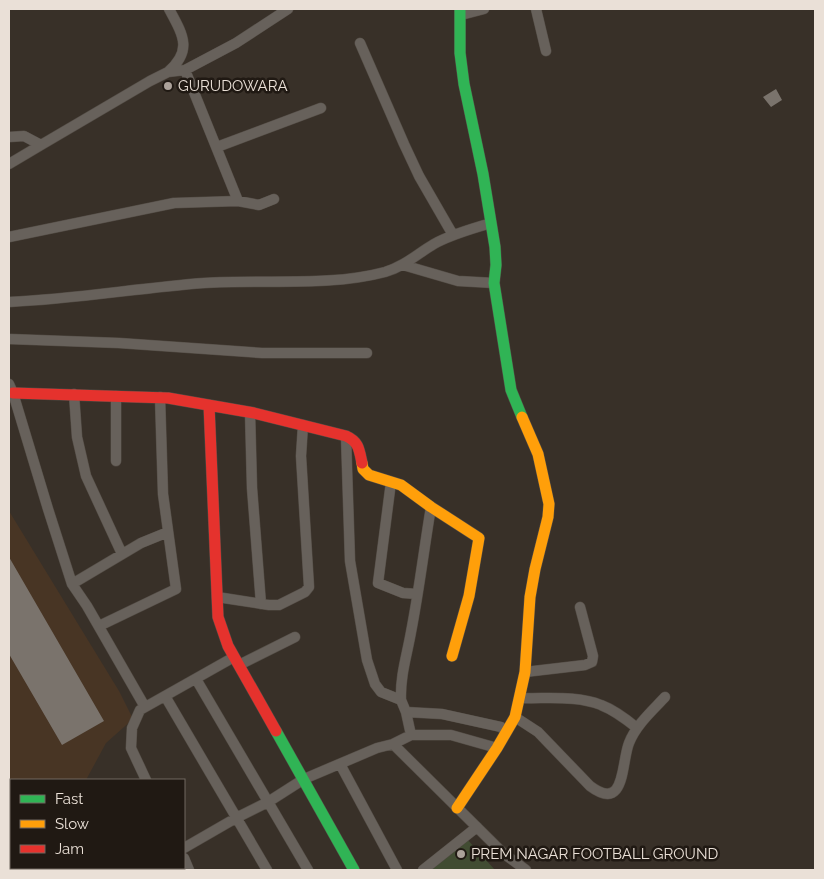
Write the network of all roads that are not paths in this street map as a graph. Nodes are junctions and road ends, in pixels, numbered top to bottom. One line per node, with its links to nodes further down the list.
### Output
1 (169, 9): 9 (street)
2 (288, 9): 8 (street)
3 (484, 9): 5 (street)
4 (536, 9): 7 (street)
5 (460, 12): 17 (street)
6 (360, 43): 18 (street)
7 (546, 51)
8 (185, 70): 9 (street); 13 (street)
9 (168, 72): 12 (street)
10 (321, 108): 13 (street)
11 (9, 137): 12 (street)
12 (41, 145): 14 (street)
13 (217, 146): 16 (street)
14 (9, 164)
15 (274, 199): 16 (street)
16 (238, 201): 19 (street)
17 (491, 223): 18 (street); 21 (street)
18 (453, 235): 20 (street)
19 (9, 237)
20 (403, 266): 21 (street); 22 (street)
21 (494, 283): 47 (street)
22 (9, 302)
23 (9, 339): 24 (street)
24 (367, 353)
25 (11, 388): 26 (street); 38 (street)
26 (74, 394): 27 (street); 37 (street)
27 (116, 396): 28 (street); 33 (street)
28 (160, 398): 29 (street); 36 (street)
29 (208, 405): 30 (street); 40 (street)
30 (250, 412): 31 (street); 41 (street)
31 (303, 425): 32 (street); 41 (street)
32 (346, 436): 34 (street); 52 (street)
33 (116, 461)
34 (392, 482): 35 (street); 39 (street)
35 (431, 507): 39 (street); 45 (street)
36 (168, 532): 37 (street); 43 (street)
37 (122, 554): 38 (street)
38 (72, 584): 43 (street)
39 (417, 594): 52 (street)
40 (217, 597): 41 (street); 46 (street)
41 (260, 604)
42 (580, 607): 47 (street)
43 (98, 626): 53 (street)
44 (295, 637): 46 (street)
45 (452, 656)
46 (237, 661): 48 (street); 63 (street)
47 (525, 672): 51 (street)
48 (196, 679): 49 (street); 64 (street)
49 (165, 696): 53 (street); 66 (street)
50 (665, 697): 56 (street)
51 (520, 698): 55 (street); 56 (street)
52 (401, 700): 54 (street)
53 (145, 707): 62 (street)
54 (406, 712): 57 (street); 58 (street)
55 (515, 717): 56 (street); 57 (street)
56 (637, 728)
57 (506, 732): 60 (street)
58 (412, 735): 59 (street); 60 (street)
59 (393, 744): 61 (street); 65 (street)
60 (497, 748): 65 (street)
61 (340, 764): 63 (street); 72 (street)
62 (146, 779)
63 (304, 780): 64 (street); 71 (street)
64 (268, 802): 66 (street); 70 (street)
65 (457, 808): 67 (street)
66 (236, 818): 68 (street); 69 (street)
67 (477, 827): 73 (street); 74 (street)
68 (185, 847)
69 (267, 870)
70 (308, 870)
71 (354, 870)
72 (397, 870)
73 (423, 870)
74 (526, 870)

